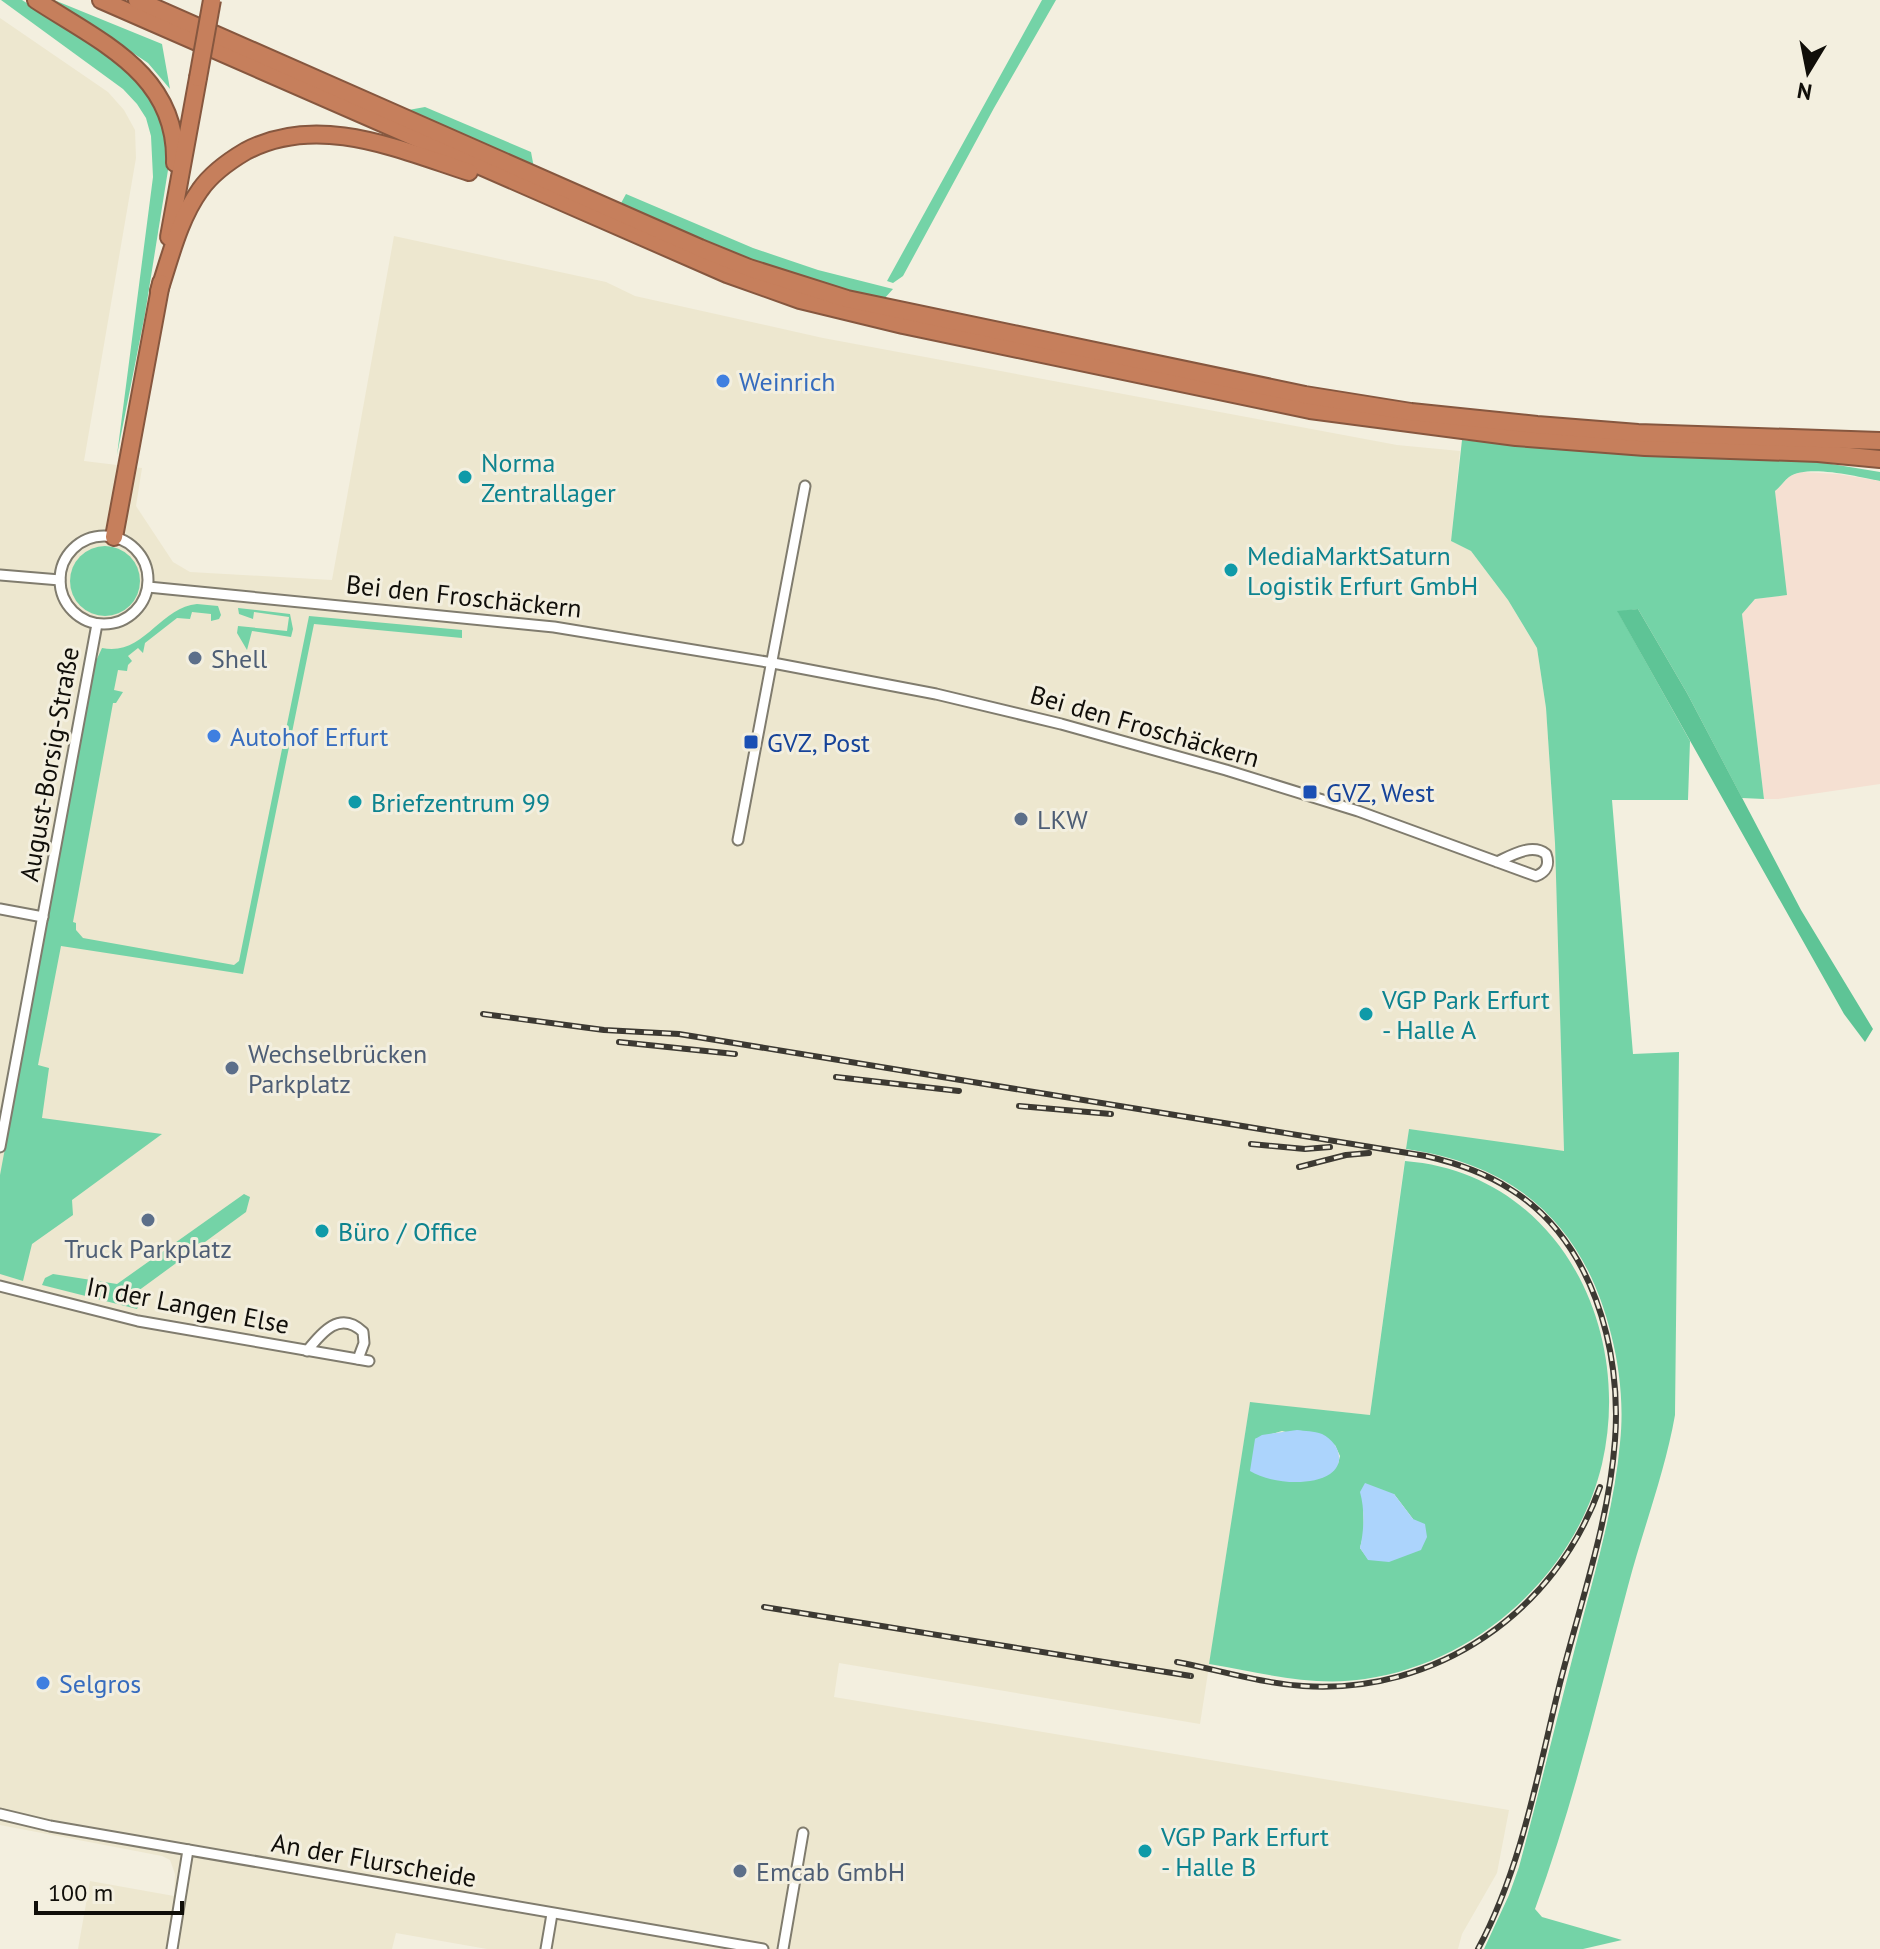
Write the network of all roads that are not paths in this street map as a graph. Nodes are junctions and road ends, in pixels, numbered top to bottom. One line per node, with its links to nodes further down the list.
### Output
1 (36, 0): 6 (highway)
2 (101, 0): 5 (highway)
3 (137, 0): 7 (highway)
4 (212, 0): 6 (highway, bridge)
5 (560, 201): 6 (highway); 8 (highway)
6 (159, 291): 10 (highway)
7 (1880, 441)
8 (1880, 459)
9 (805, 486): 15 (street)
10 (114, 537): 12 (street); 13 (street)
11 (0, 575): 12 (street)
12 (60, 580): 14 (street, August-Borsig-Straße)
13 (148, 587): 14 (street, August-Borsig-Straße); 15 (street, Bei den Froschäckern)
14 (97, 624): 19 (street, August-Borsig-Straße)
15 (773, 663): 16 (street); 17 (street, Bei den Froschäckern)
16 (738, 840)
17 (1497, 862): 17 (street, Bei den Froschäckern)
18 (0, 909): 19 (street)
19 (43, 917): 20 (street, August-Borsig-Straße)
20 (0, 1147)
21 (0, 1286): 22 (street, In der Langen Else)
22 (307, 1351): 23 (street, In der Langen Else); 23 (street)
23 (358, 1359): 24 (street, In der Langen Else)
24 (369, 1361)
25 (0, 1814): 27 (street, An der Flurscheide)
26 (803, 1833): 32 (street)
27 (188, 1850): 28 (street, An der Flurscheide); 29 (street)
28 (552, 1914): 30 (street); 31 (street, An der Flurscheide)
29 (172, 1949)
30 (546, 1949)
31 (763, 1949)
32 (783, 1949)

